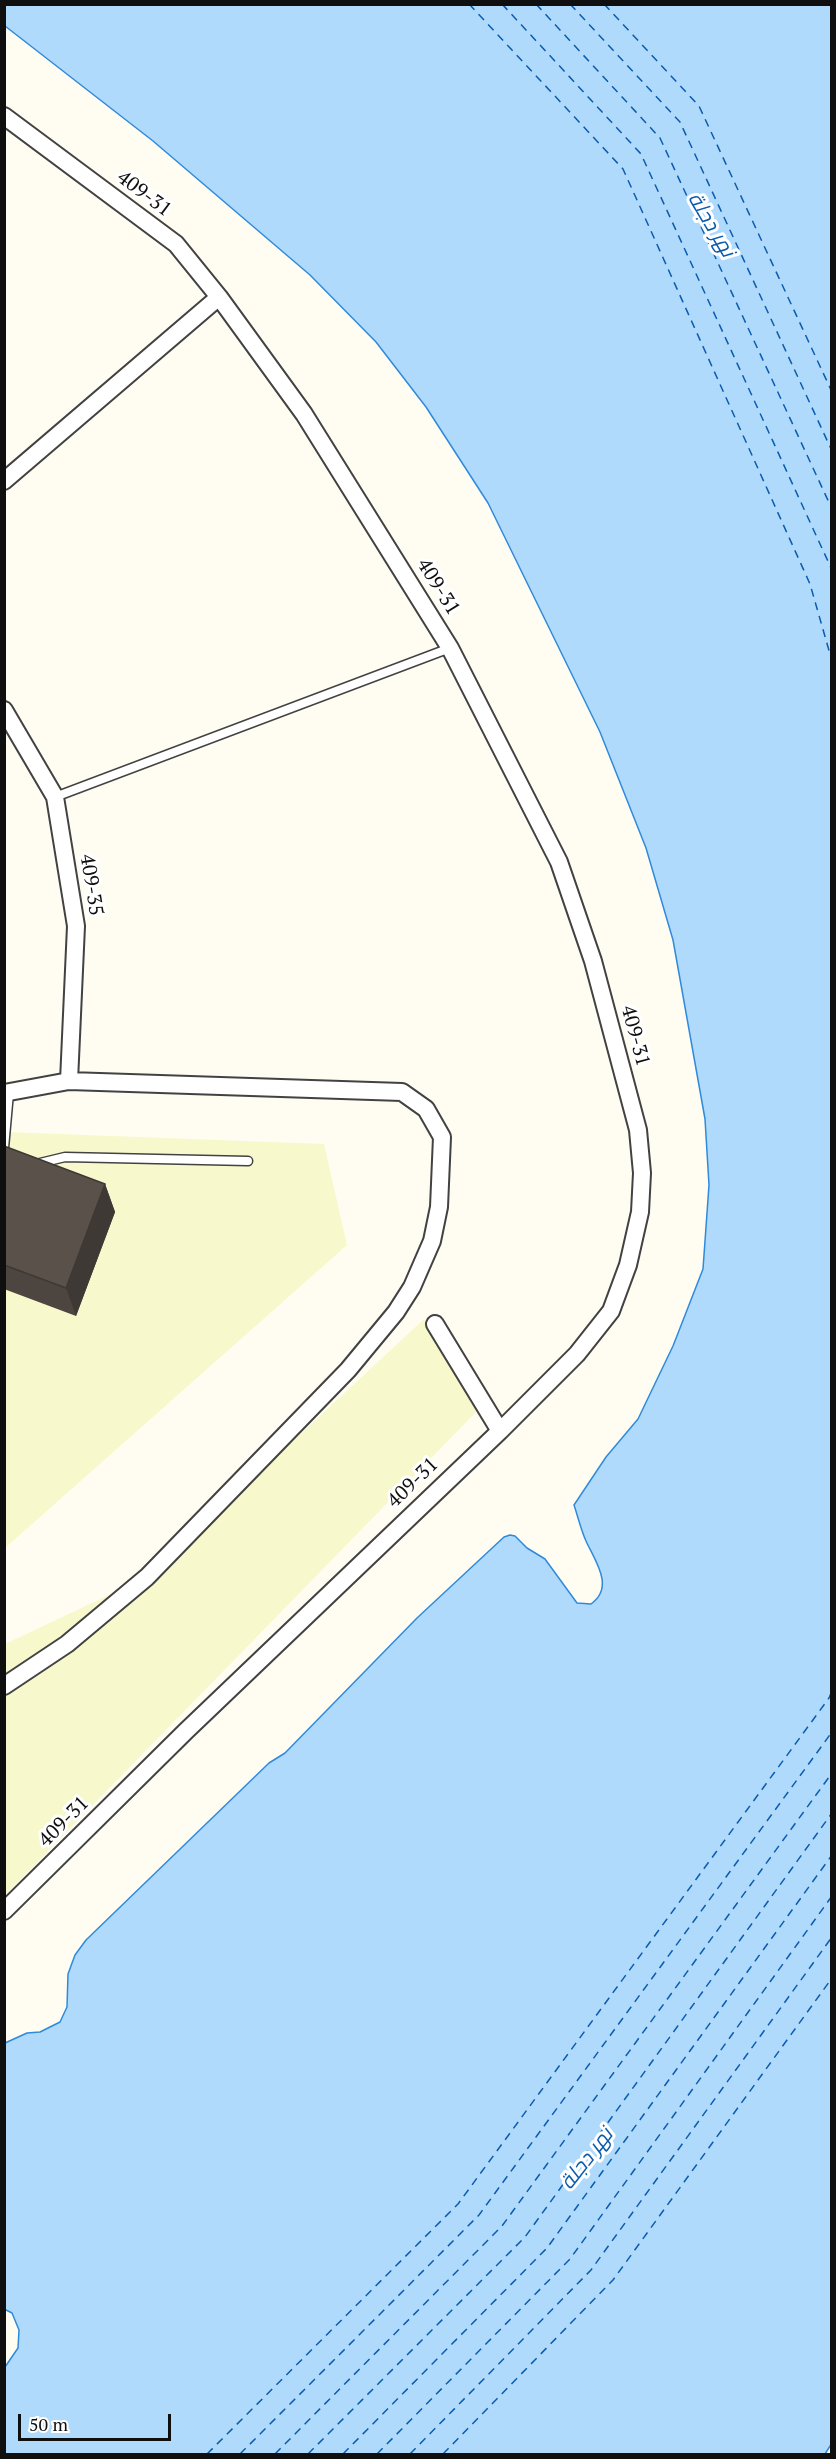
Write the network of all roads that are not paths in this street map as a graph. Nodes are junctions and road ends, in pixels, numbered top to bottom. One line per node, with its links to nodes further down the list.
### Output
1 (4, 116): 2 (street, 409-31)
2 (219, 297): 3 (street); 4 (street, 409-31)
3 (4, 481)
4 (450, 648): 6 (lane); 13 (street, 409-31)
5 (4, 710): 6 (street, 409-35)
6 (55, 797): 7 (street, 409-35)
7 (69, 1081): 8 (street); 14 (street)
8 (7, 1093): 9 (lane)
9 (4, 1148)
10 (248, 1161): 11 (lane)
11 (21, 1167)
12 (435, 1324): 13 (street)
13 (500, 1431): 15 (street, 409-31)
14 (4, 1686)
15 (4, 1911)

